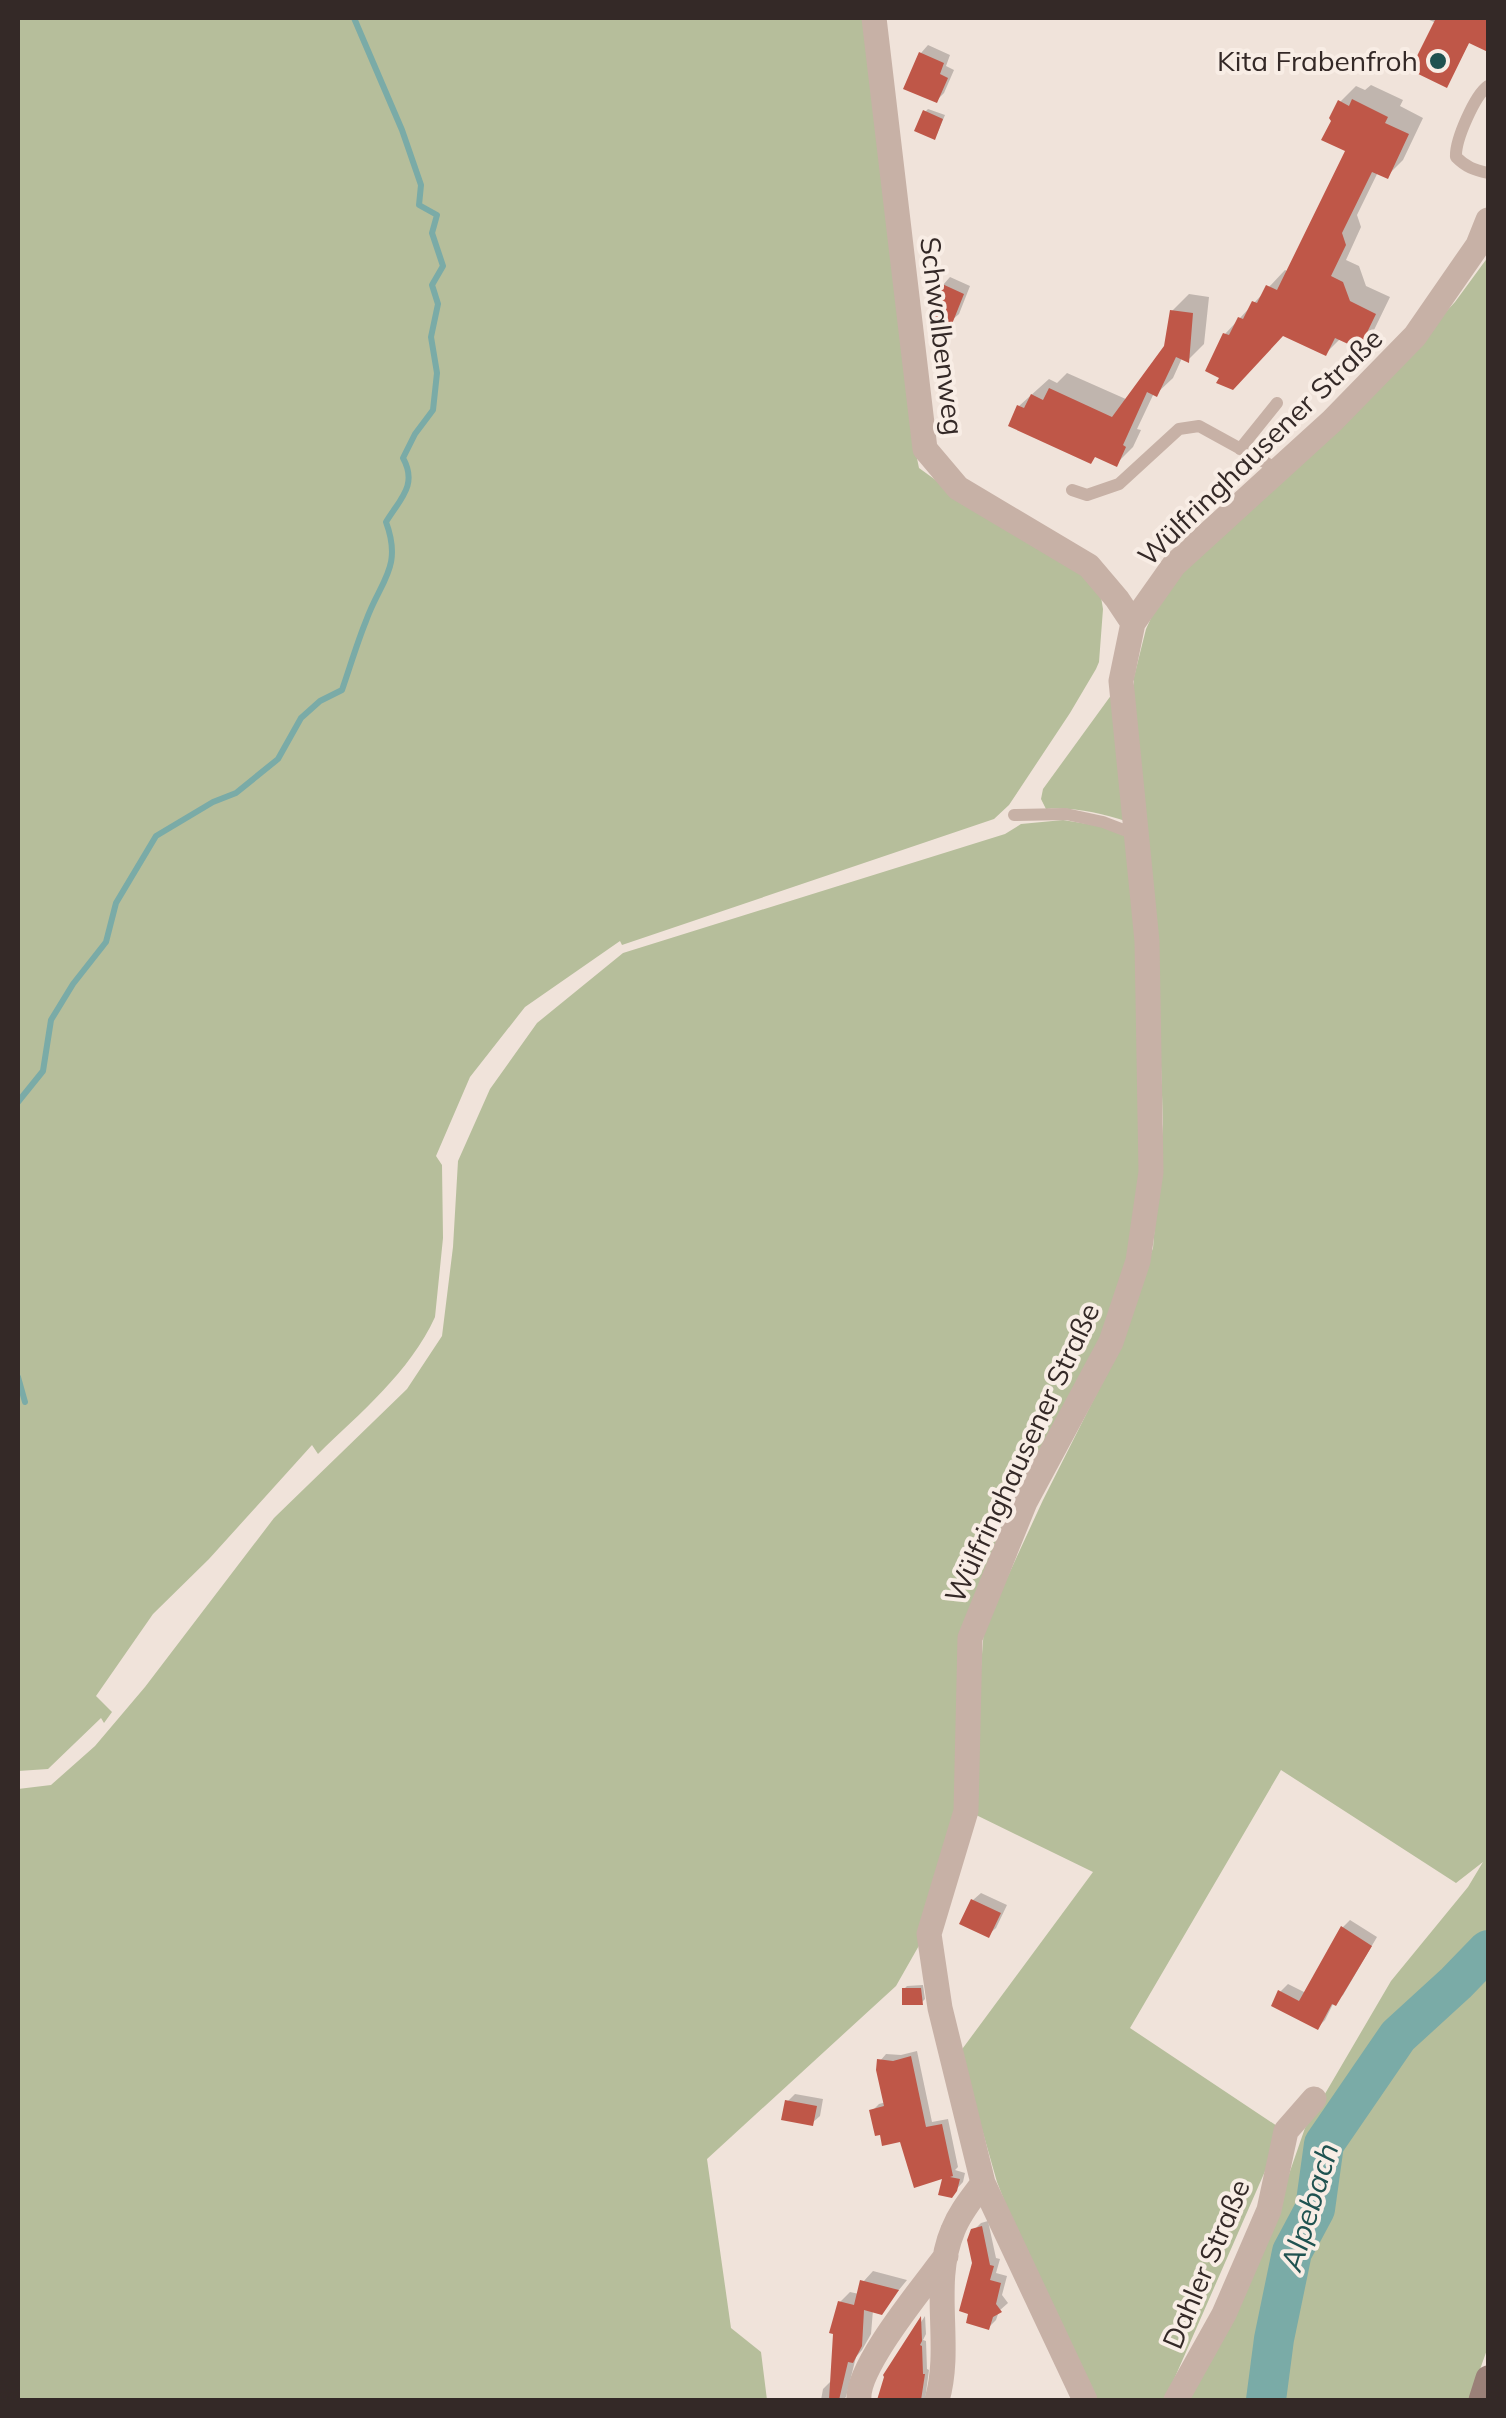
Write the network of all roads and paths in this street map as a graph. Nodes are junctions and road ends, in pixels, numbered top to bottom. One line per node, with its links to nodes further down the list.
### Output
1 (874, 18): 9 (street, Schwalbenweg)
2 (1488, 86): 3 (lane)
3 (1488, 173)
4 (1488, 220): 7 (street, Wülfringhausener Straße)
5 (1277, 402): 6 (lane)
6 (1240, 449): 7 (lane); 8 (lane)
7 (1278, 470): 9 (street, Wülfringhausener Straße)
8 (1072, 490)
9 (1133, 622): 11 (street, Wülfringhausener Straße)
10 (1014, 815): 11 (lane)
11 (1137, 835): 13 (street, Wülfringhausener Straße)
12 (1314, 2098): 19 (street, Dahler Straße)
13 (982, 2184): 14 (street); 18 (street, Wülfringhausener Straße)
14 (946, 2256): 16 (street); 17 (street)
15 (1488, 2378): 20 (main road)
16 (859, 2400)
17 (937, 2400)
18 (1084, 2400)
19 (1176, 2400)
20 (1481, 2400)

